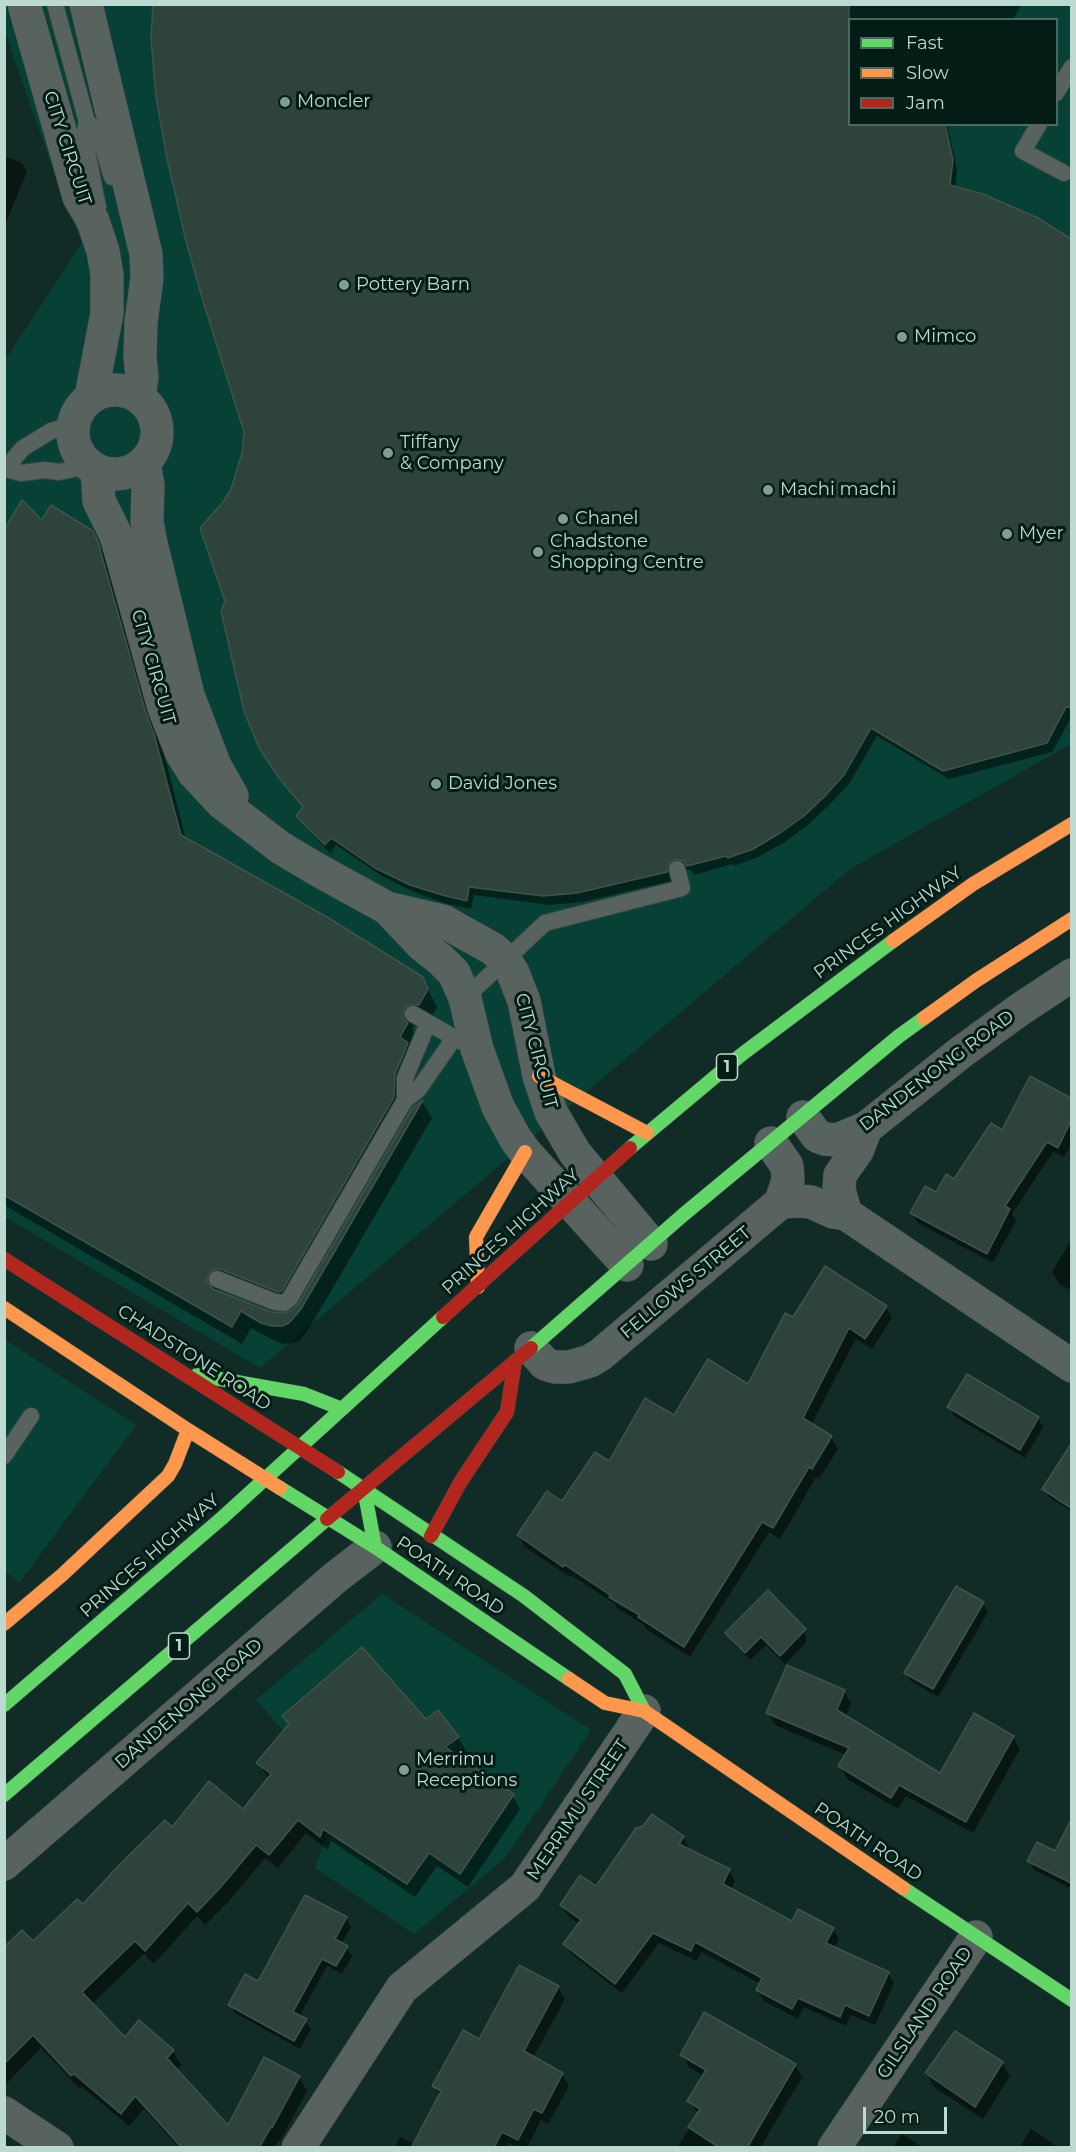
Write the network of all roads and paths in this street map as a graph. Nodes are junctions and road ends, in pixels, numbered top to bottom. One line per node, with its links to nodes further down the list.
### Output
1 (24, 4): 10 (street, CITY CIRCUIT)
2 (55, 4): 6 (lane)
3 (86, 4): 9 (street)
4 (1071, 67): 5 (lane)
5 (1058, 90)
6 (87, 122): 9 (lane); 10 (lane)
7 (1038, 126): 8 (lane)
8 (1064, 173)
9 (137, 213): 12 (street)
10 (93, 221): 11 (street, CITY CIRCUIT)
11 (91, 397): 12 (street); 13 (street)
12 (139, 398): 14 (street)
13 (74, 424): 15 (street); 16 (lane)
14 (144, 462): 15 (street); 18 (street, CITY CIRCUIT)
15 (93, 468): 16 (lane); 18 (street, CITY CIRCUIT)
16 (5, 470)
17 (1071, 824): 32 (main road, PRINCES HIGHWAY / 1)
18 (262, 833): 20 (street, CITY CIRCUIT)
19 (677, 869): 22 (lane)
20 (387, 908): 22 (street, CITY CIRCUIT); 24 (street, CITY CIRCUIT)
21 (1071, 919): 30 (main road, 1)
22 (504, 959): 24 (lane); 28 (street, CITY CIRCUIT)
23 (1071, 975): 31 (street, DANDENONG ROAD)
24 (465, 998): 27 (street, CITY CIRCUIT)
25 (413, 1014): 26 (lane)
26 (428, 1023): 27 (lane); 29 (lane)
27 (464, 1043): 29 (lane); 34 (street, CITY CIRCUIT)
28 (539, 1076): 32 (main road); 35 (street, CITY CIRCUIT)
29 (405, 1100): 41 (lane)
30 (802, 1117): 31 (street, DANDENONG ROAD); 33 (main road, 1)
31 (866, 1128): 38 (street)
32 (646, 1133): 35 (main road, PRINCES HIGHWAY / 1)
33 (771, 1143): 36 (street); 39 (main road, 1)
34 (525, 1152): 37 (street, CITY CIRCUIT); 42 (main road)
35 (595, 1179): 37 (main road, PRINCES HIGHWAY / 1); 39 (street, CITY CIRCUIT)
36 (782, 1202): 38 (street); 44 (street, FELLOWS STREET)
37 (570, 1203): 39 (street, CITY CIRCUIT); 42 (main road, PRINCES HIGHWAY / 1)
38 (846, 1214): 45 (street)
39 (639, 1254): 44 (main road, 1)
40 (4, 1259): 46 (main road, CHADSTONE ROAD)
41 (217, 1279)
42 (478, 1287): 47 (main road, PRINCES HIGHWAY / 1)
43 (4, 1308): 49 (main road)
44 (523, 1355): 53 (main road, 1); 55 (main road)
45 (1071, 1366)
46 (184, 1373): 47 (main road); 50 (main road, CHADSTONE ROAD)
47 (342, 1409): 50 (main road, PRINCES HIGHWAY / 1)
48 (31, 1416): 51 (lane)
49 (188, 1430): 52 (main road); 57 (main road)
50 (298, 1447): 52 (main road, PRINCES HIGHWAY / 1); 53 (main road, CHADSTONE ROAD)
51 (4, 1456)
52 (265, 1479): 54 (main road); 58 (main road, PRINCES HIGHWAY / 1)
53 (364, 1489): 54 (main road, 1); 55 (main road, POATH ROAD); 56 (main road)
54 (329, 1518): 56 (main road, POATH ROAD); 60 (main road, 1)
55 (431, 1536): 59 (main road, POATH ROAD)
56 (375, 1547): 59 (main road, POATH ROAD); 61 (street, DANDENONG ROAD)
57 (4, 1624)
58 (4, 1705)
59 (644, 1712): 62 (main road, POATH ROAD); 66 (street, MERRIMU STREET)
60 (4, 1795)
61 (4, 1863)
62 (976, 1937): 63 (main road, POATH ROAD); 67 (street, GILSLAND ROAD)
63 (1071, 2000)
64 (4, 2113): 65 (street)
65 (57, 2148)
66 (298, 2148)
67 (834, 2148)

